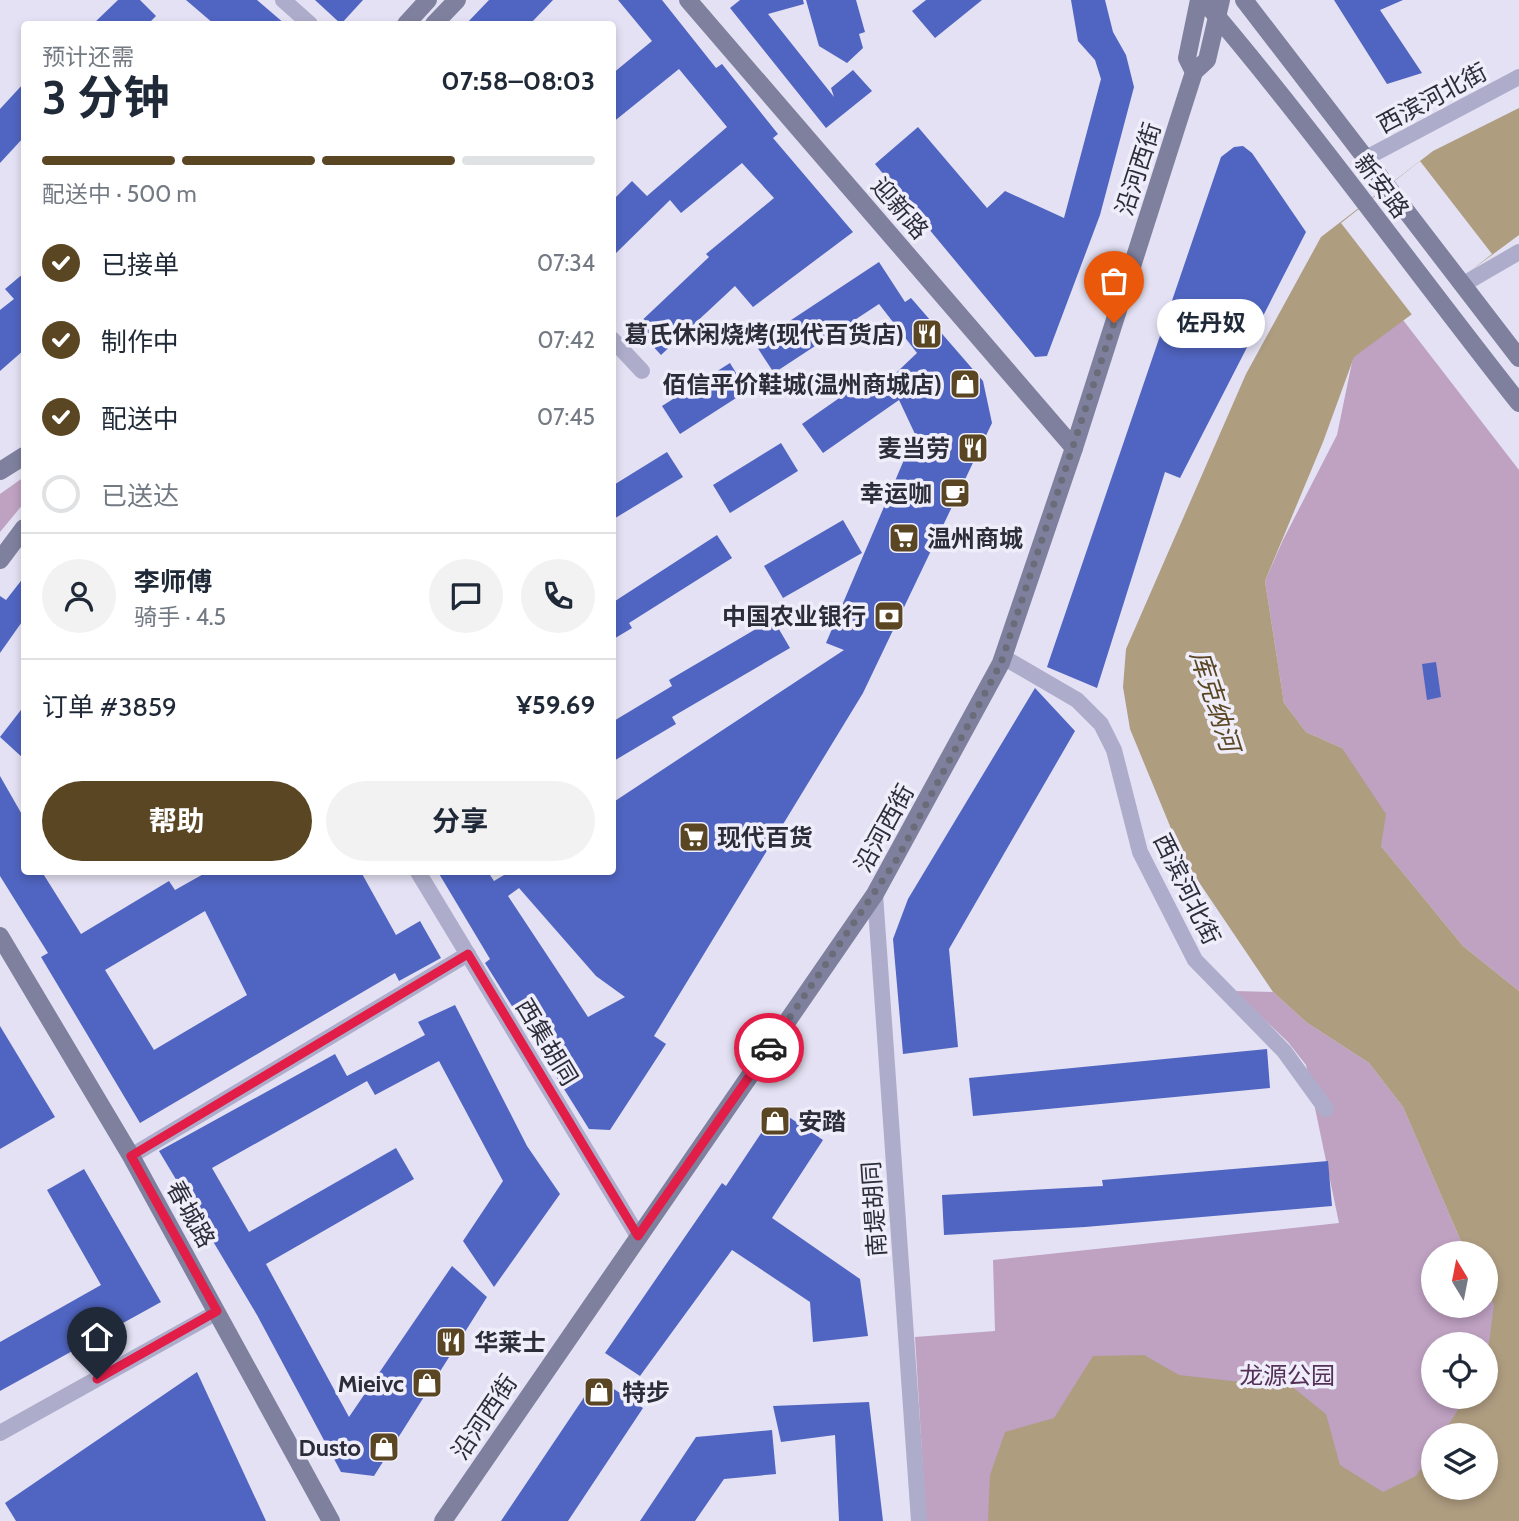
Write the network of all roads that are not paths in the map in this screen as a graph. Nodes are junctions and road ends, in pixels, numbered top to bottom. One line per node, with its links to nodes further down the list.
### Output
1 (283, 0): 8 (street)
2 (428, 0): 9 (main road)
3 (457, 0): 10 (main road)
4 (688, 0): 20 (main road, 迎新路)
5 (1201, 0): 7 (main road, 新安路); 11 (main road, 沿河西街)
6 (1244, 0): 13 (main road, 新安路)
7 (1219, 8): 11 (main road, 沿河西街); 19 (main road, 新安路)
8 (307, 21)
9 (409, 21)
10 (437, 21)
11 (1194, 72): 20 (main road, 沿河西街)
12 (1519, 77): 13 (street, 西滨河北街)
13 (1366, 158): 15 (main road, 新安路)
14 (1519, 252): 15 (street)
15 (1459, 282): 17 (main road, 新安路)
16 (616, 343): 18 (street)
17 (1519, 358)
18 (642, 371)
19 (1519, 404)
20 (1074, 448): 25 (main road, 沿河西街)
21 (21, 458): 22 (main road)
22 (0, 471)
23 (21, 532): 24 (main road)
24 (0, 560)
25 (1003, 657): 27 (main road, 沿河西街); 30 (street, 西滨河北街)
26 (420, 875): 29 (street, 西集胡同)
27 (875, 894): 32 (main road, 沿河西街); 37 (street, 南堤胡同)
28 (0, 936): 31 (main road, 春城路)
29 (468, 954): 31 (street); 32 (street, 西集胡同)
30 (1326, 1109)
31 (131, 1156): 33 (main road, 春城路)
32 (638, 1236): 36 (main road, 沿河西街)
33 (217, 1311): 34 (street); 35 (main road, 春城路)
34 (0, 1433)
35 (331, 1521)
36 (443, 1521)
37 (919, 1521)

